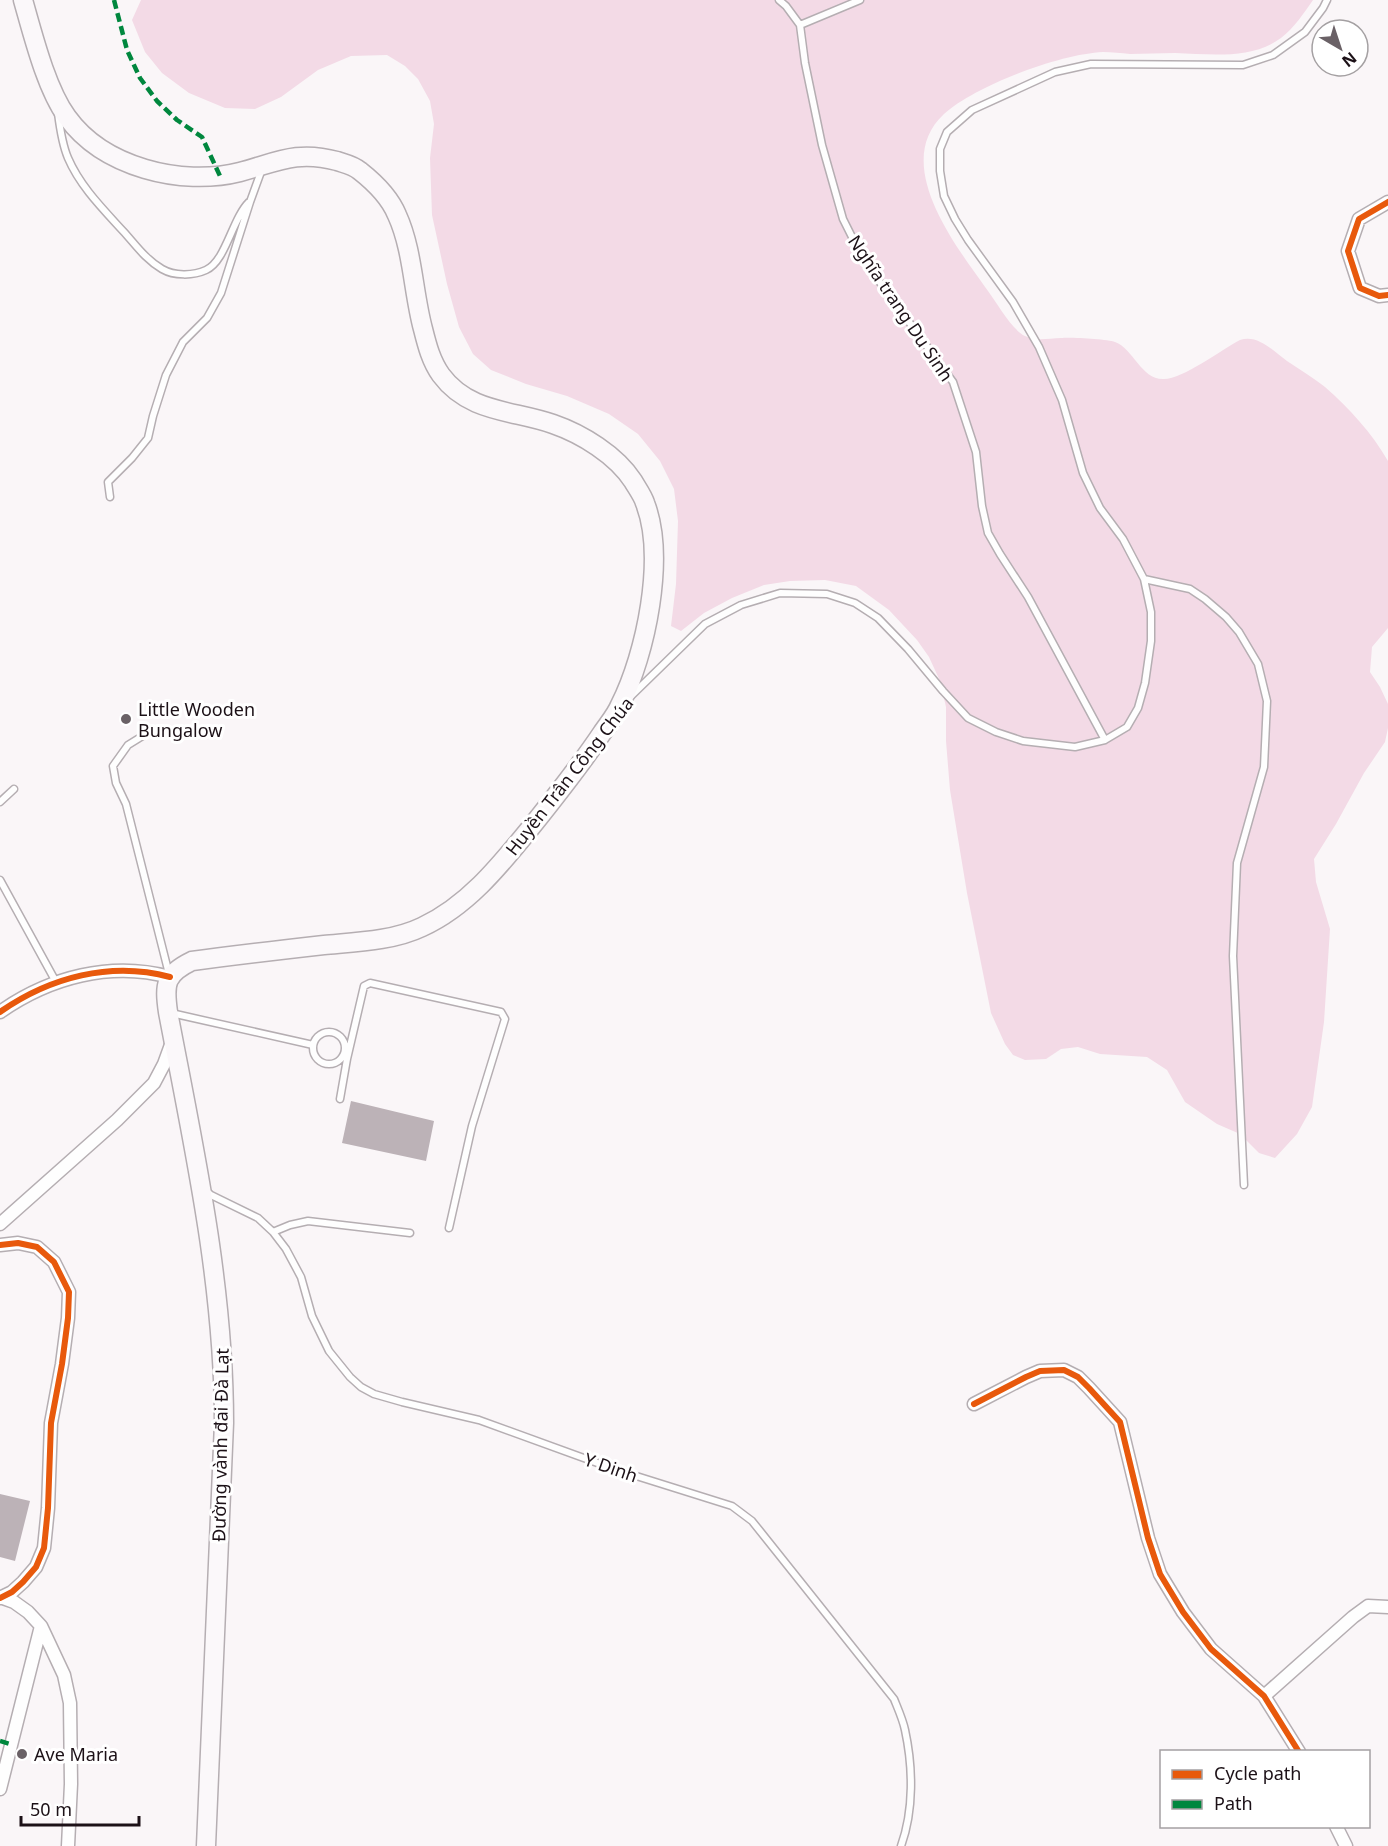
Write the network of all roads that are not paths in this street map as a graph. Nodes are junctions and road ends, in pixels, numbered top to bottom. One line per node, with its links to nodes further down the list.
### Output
1 (23, 0): 6 (main road)
2 (779, 0): 5 (lane)
3 (860, 0): 5 (lane)
4 (1327, 0): 12 (lane, Huyền Trân Công Chúa)
5 (800, 25): 15 (lane, Nghĩa trang Du Sinh)
6 (57, 98): 7 (main road); 8 (lane)
7 (264, 164): 8 (lane); 13 (main road)
8 (250, 202): 11 (lane)
9 (1388, 202): 10 (street)
10 (1388, 295)
11 (110, 497)
12 (1144, 579): 15 (lane, Huyền Trân Công Chúa); 28 (lane)
13 (620, 707): 15 (lane, Huyền Trân Công Chúa); 19 (main road, Huyền Trân Công Chúa)
14 (149, 732): 19 (lane)
15 (1105, 740)
16 (14, 789): 17 (lane)
17 (0, 802)
18 (0, 880): 20 (lane)
19 (170, 977): 20 (street); 22 (main road, Đường vành đai Đà Lạt)
20 (56, 982): 21 (street)
21 (0, 1012)
22 (168, 1012): 23 (main road, Đường vành đai Đà Lạt); 24 (lane)
23 (173, 1040): 27 (main road, Đường vành đai Đà Lạt); 29 (street)
24 (313, 1045): 25 (lane); 25 (lane)
25 (347, 1051): 26 (lane); 30 (lane)
26 (340, 1099)
27 (200, 1185): 31 (lane, Y Dinh); 44 (main road, Đường vành đai Đà Lạt)
28 (1244, 1185)
29 (0, 1224)
30 (449, 1228)
31 (273, 1232): 32 (lane); 45 (lane, Y Dinh)
32 (410, 1233)
33 (0, 1245): 35 (street)
34 (974, 1404): 38 (street)
35 (0, 1598): 37 (street)
36 (1388, 1607): 38 (street)
37 (41, 1626): 39 (street); 43 (street)
38 (1263, 1696): 40 (street)
39 (5, 1743): 41 (street)
40 (1298, 1750)
41 (0, 1789)
42 (1337, 1828): 46 (street)
43 (68, 1846)
44 (206, 1846)
45 (901, 1846)
46 (1346, 1846)

